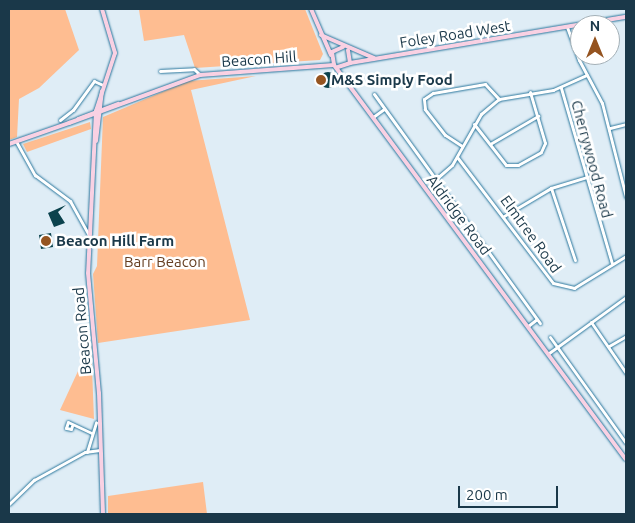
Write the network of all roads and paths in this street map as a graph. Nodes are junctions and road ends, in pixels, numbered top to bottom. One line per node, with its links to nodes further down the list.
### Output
1 (102, 9): 17 (main road, Beacon Road)
2 (311, 9): 5 (main road)
3 (626, 17): 4 (main road, Foley Road West)
4 (567, 27): 9 (main road, Foley Road West); 15 (street)
5 (321, 35): 6 (main road); 8 (main road)
6 (343, 47): 7 (main road); 8 (main road)
7 (348, 50): 9 (main road, Foley Road West); 10 (main road)
8 (330, 56): 11 (main road, Beacon Hill); 12 (main road)
9 (377, 59): 10 (main road, Foley Road West)
10 (349, 64): 12 (main road); 16 (main road)
11 (319, 66): 12 (main road, Beacon Hill); 14 (main road, Beacon Hill)
12 (335, 66): 16 (main road, Aldridge Road)
13 (160, 71): 14 (street, Beacon Hill)
14 (200, 74): 23 (main road, Beacon Hill)
15 (586, 76): 18 (street); 29 (street)
16 (346, 78): 25 (main road, Aldridge Road)
17 (103, 84): 23 (main road, Beacon Road); 26 (street)
18 (561, 88): 19 (street); 35 (street, Cherrywood Road)
19 (530, 92): 21 (street); 24 (street)
20 (374, 94): 22 (street, Aldridge Road)
21 (499, 99): 27 (street); 33 (street)
22 (384, 109): 25 (street); 36 (street, Aldridge Road)
23 (98, 112): 30 (main road, Beacon Hill); 40 (main road, Beacon Road)
24 (538, 116): 32 (street); 32 (street)
25 (373, 117): 48 (main road, Aldridge Road)
26 (60, 120)
27 (474, 124): 32 (street); 33 (street)
28 (626, 124): 29 (street)
29 (610, 128): 38 (street)
30 (17, 143): 31 (main road, Beacon Hill); 40 (street)
31 (9, 144)
32 (490, 144)
33 (462, 146): 34 (street)
34 (457, 157): 36 (street); 39 (street, Elmtree Road)
35 (586, 177): 37 (street); 43 (street, Cherrywood Road)
36 (436, 179): 45 (street, Aldridge Road)
37 (551, 188): 39 (street); 42 (street)
38 (626, 197)
39 (504, 216): 43 (street, Elmtree Road)
40 (89, 235): 61 (main road, Beacon Road)
41 (626, 256): 43 (street, Elmtree Road)
42 (575, 260)
43 (612, 263)
44 (626, 297): 46 (street)
45 (537, 319): 47 (street, Aldridge Road); 48 (street)
46 (591, 322): 51 (street); 52 (street)
47 (540, 323)
48 (528, 326): 53 (main road, Aldridge Road)
49 (626, 336): 51 (street)
50 (550, 337): 52 (street)
51 (609, 346): 54 (street)
52 (558, 347): 53 (street); 55 (street)
53 (549, 353): 56 (main road, Aldridge Road)
54 (626, 373)
55 (578, 378): 56 (street); 60 (street)
56 (571, 384): 63 (main road, Aldridge Road)
57 (96, 422): 59 (street)
58 (72, 426): 59 (street)
59 (92, 433): 62 (street)
60 (626, 443)
61 (100, 450): 62 (street); 65 (main road, Beacon Road)
62 (87, 452): 64 (street)
63 (626, 459)
64 (9, 504)
65 (103, 514)

